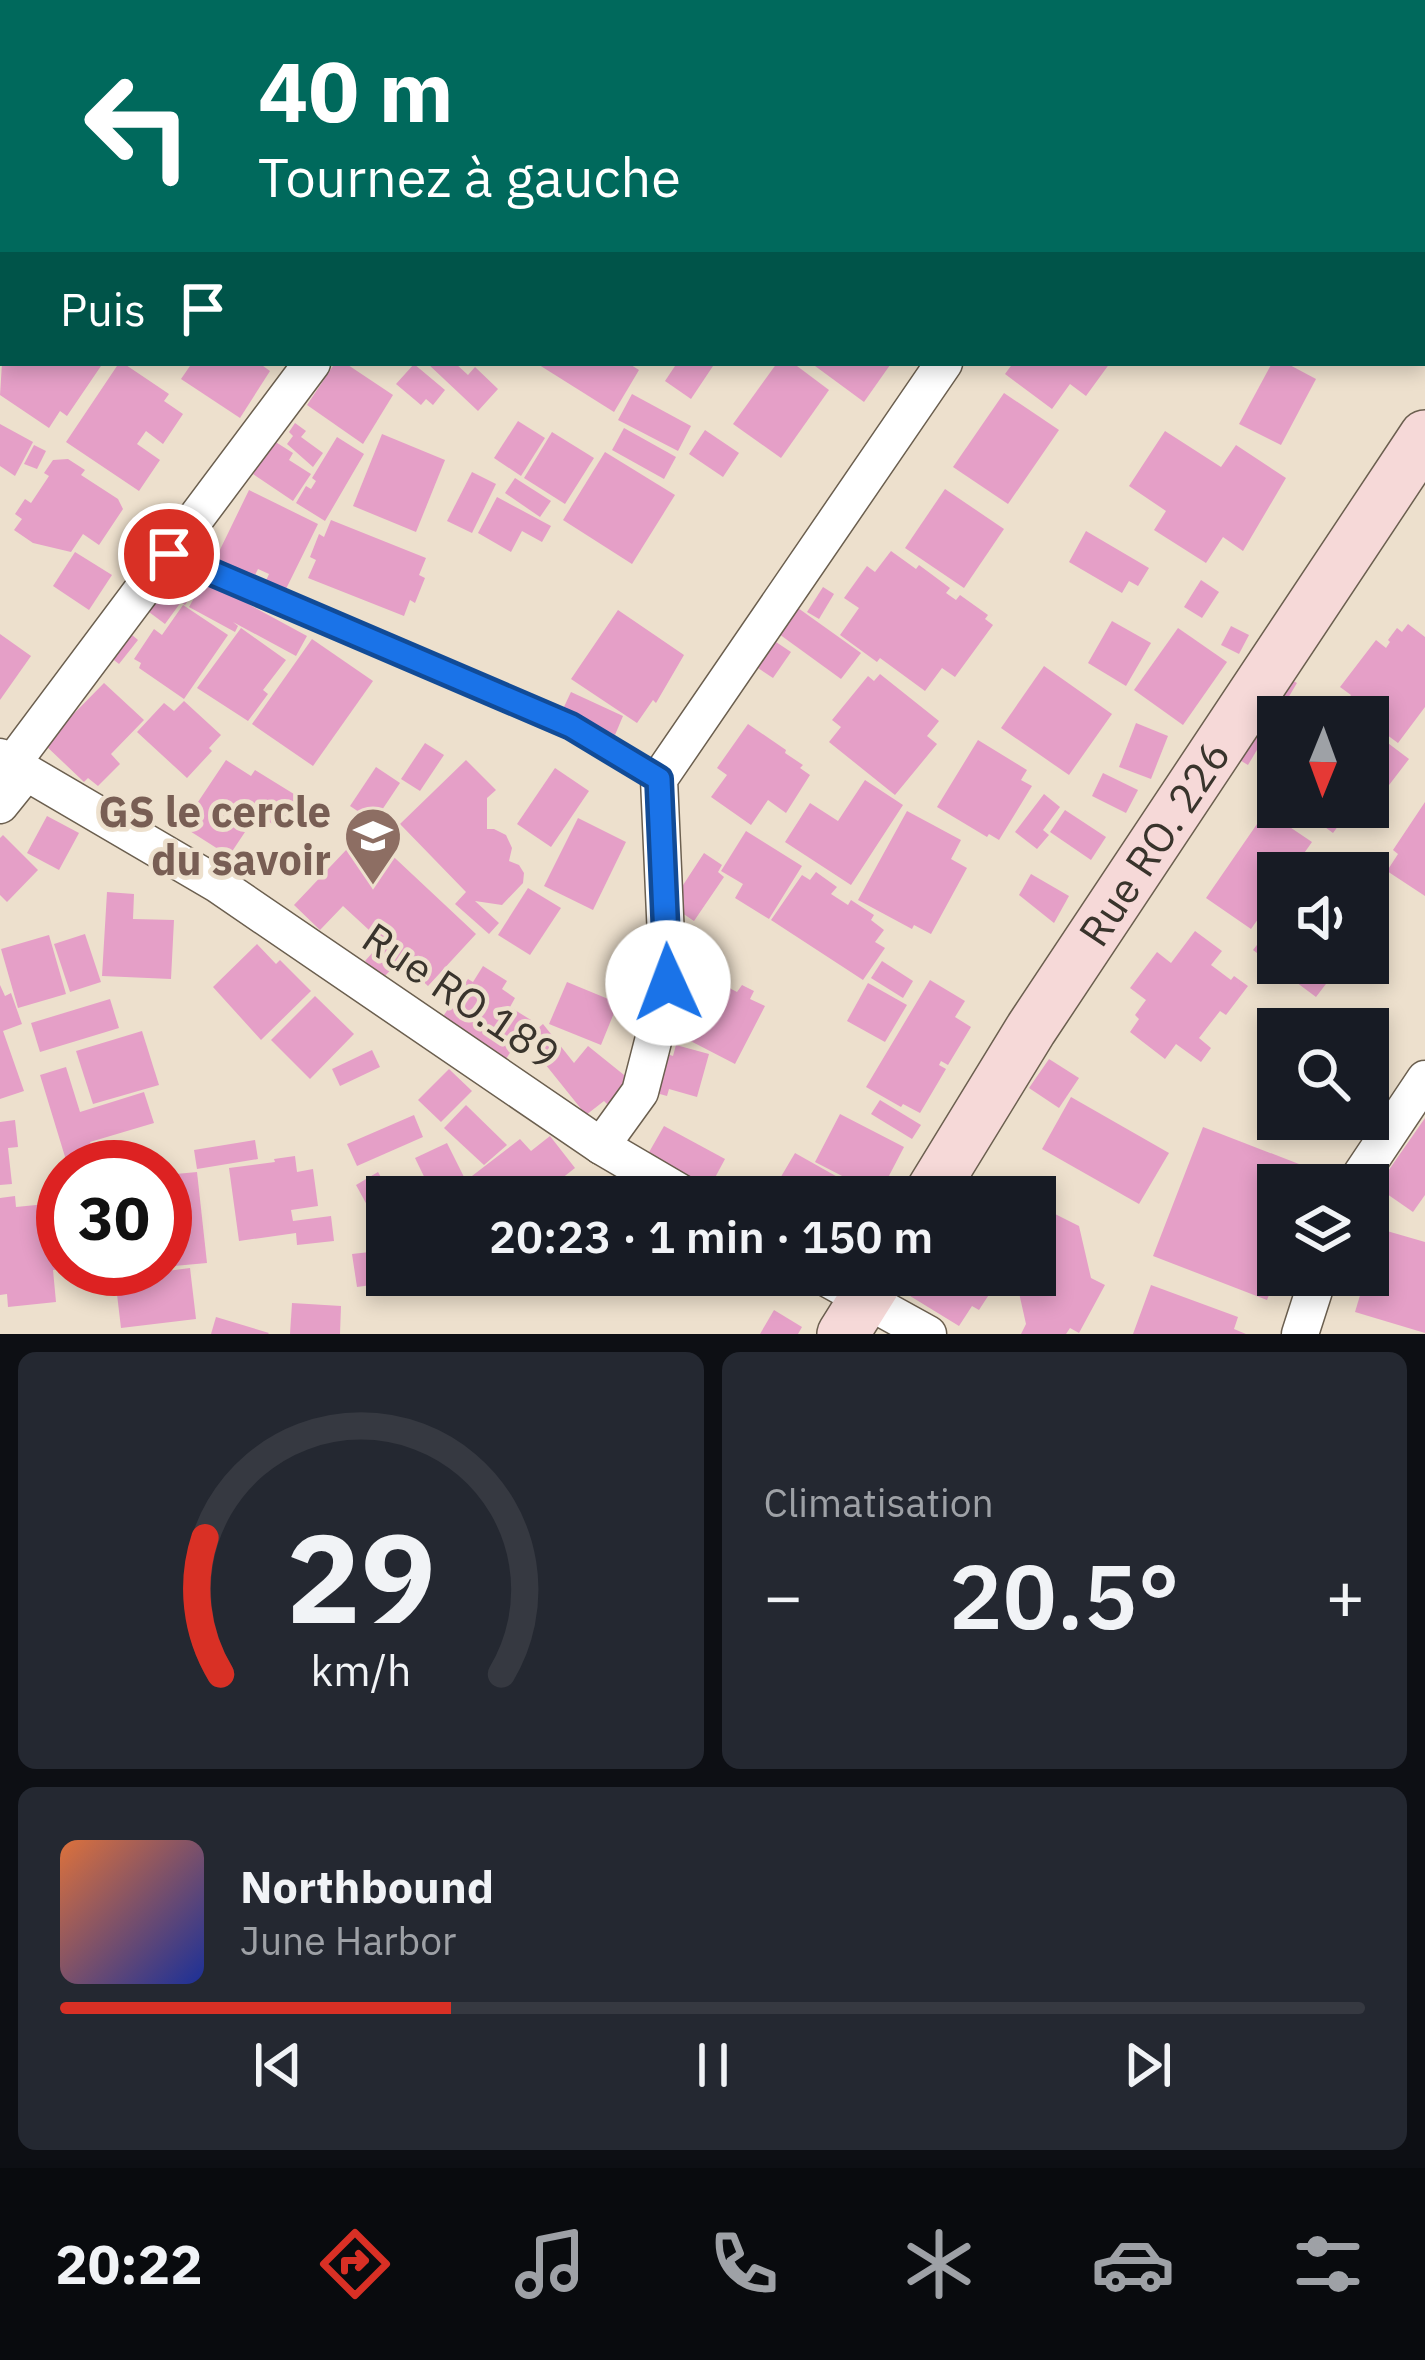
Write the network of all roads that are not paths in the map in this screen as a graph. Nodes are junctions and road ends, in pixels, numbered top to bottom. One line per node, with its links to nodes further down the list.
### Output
1 (310, 366): 4 (street)
2 (942, 366): 6 (street)
3 (1425, 436): 12 (street, Rue RO. 226)
4 (169, 554): 5 (street); 6 (lane)
5 (12, 766): 7 (street); 9 (street, Rue RO.189)
6 (659, 779): 9 (street)
7 (0, 806)
8 (1425, 1078): 10 (street)
9 (601, 1146): 11 (street, Rue RO.189)
10 (1368, 1164)
11 (652, 1176)
12 (941, 1176)
13 (1312, 1296): 16 (street)
14 (863, 1303): 15 (street)
15 (928, 1334)
16 (1300, 1334)

